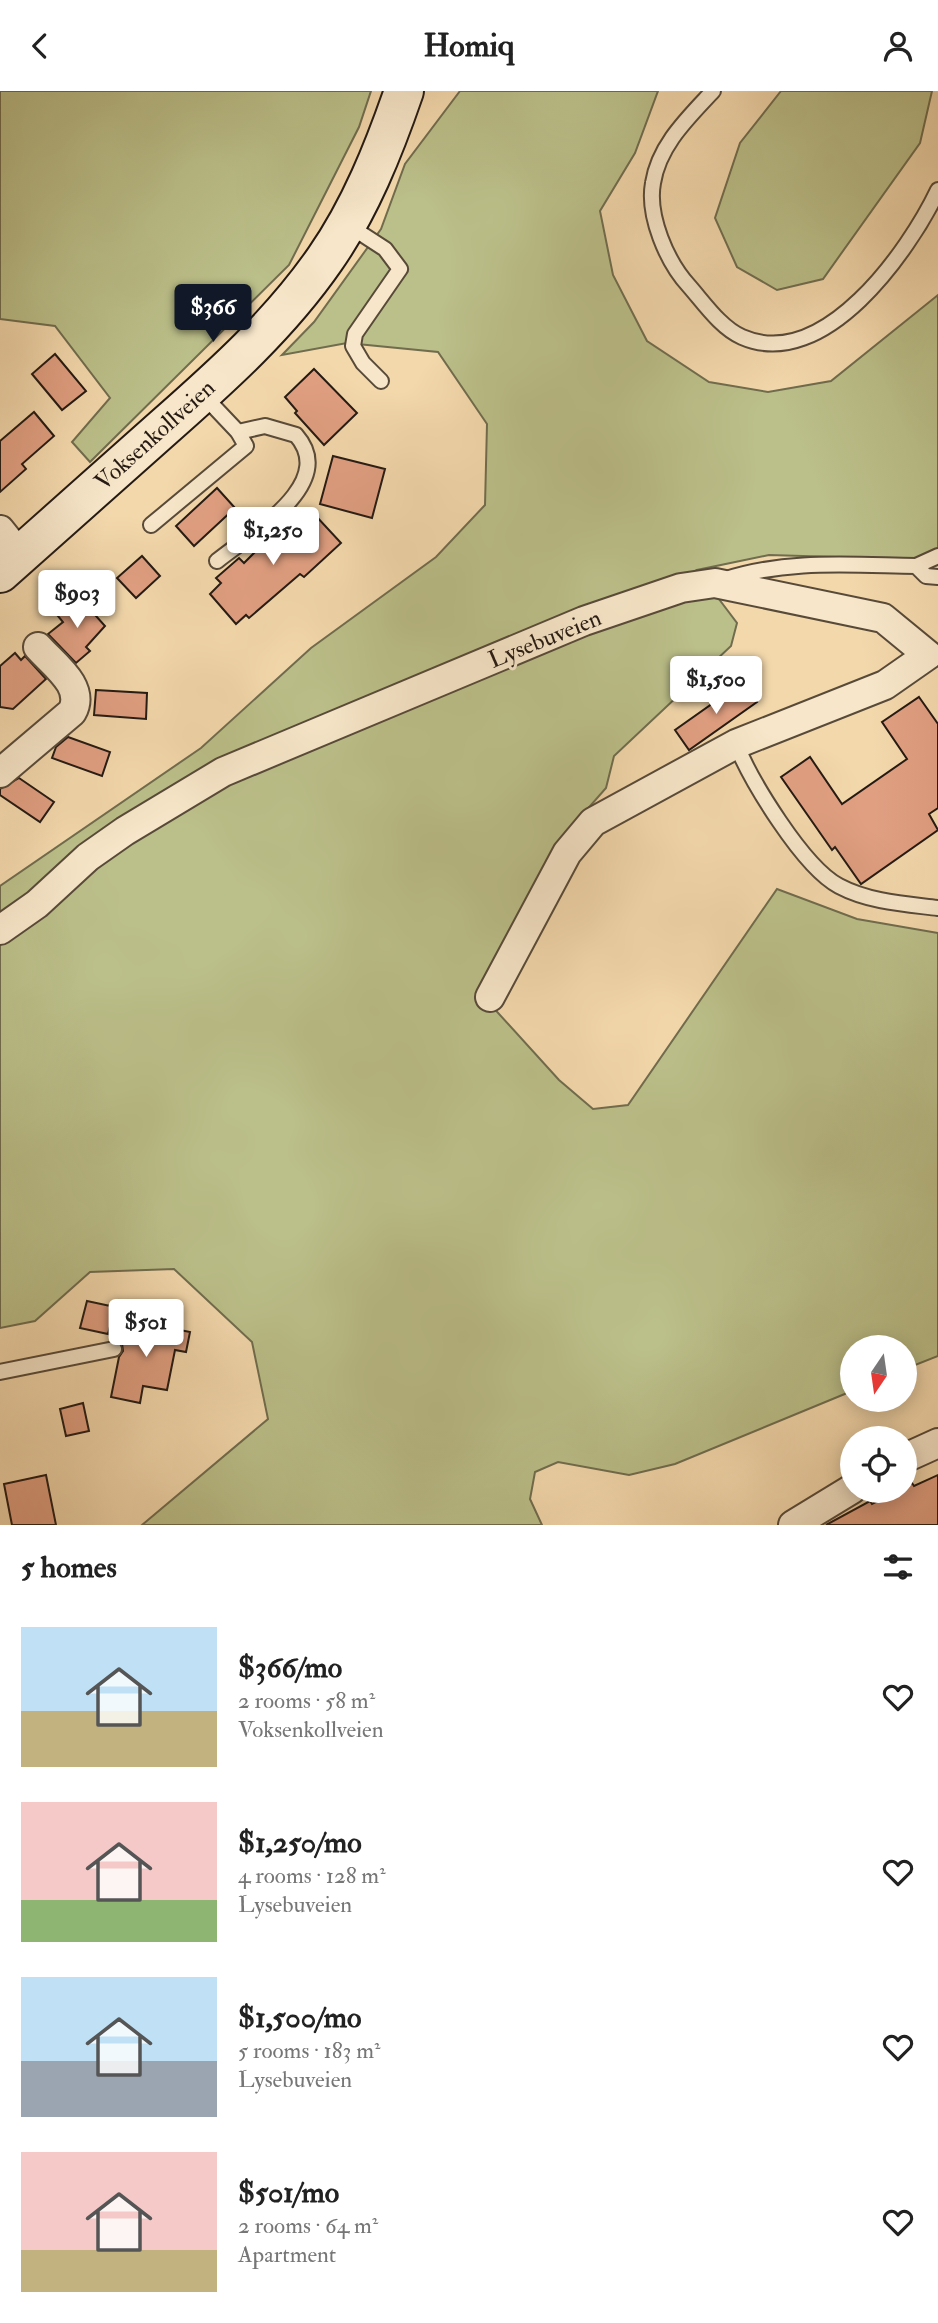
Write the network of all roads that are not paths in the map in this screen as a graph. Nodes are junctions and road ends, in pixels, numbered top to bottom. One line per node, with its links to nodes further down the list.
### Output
1 (404, 91): 4 (street, Voksenkollveien)
2 (713, 91): 3 (lane)
3 (938, 190)
4 (347, 224): 5 (lane); 6 (street, Voksenkollveien)
5 (381, 381)
6 (202, 394): 7 (lane); 9 (street, Voksenkollveien)
7 (238, 432): 8 (lane); 11 (lane)
8 (151, 525)
9 (7, 553)
10 (938, 556): 12 (lane)
11 (217, 561)
12 (916, 566): 13 (lane); 14 (lane)
13 (938, 577)
14 (715, 583): 16 (street, Lysebuveien); 20 (street, Lysebuveien)
15 (38, 647): 18 (street)
16 (933, 652): 17 (street, Lysebuveien)
17 (736, 744): 19 (lane); 21 (street, Lysebuveien)
18 (0, 773)
19 (938, 908)
20 (0, 930)
21 (490, 997)
22 (114, 1349): 23 (lane)
23 (0, 1372)
24 (938, 1443): 25 (street)
25 (917, 1453)
26 (840, 1496): 27 (street)
27 (793, 1525)

